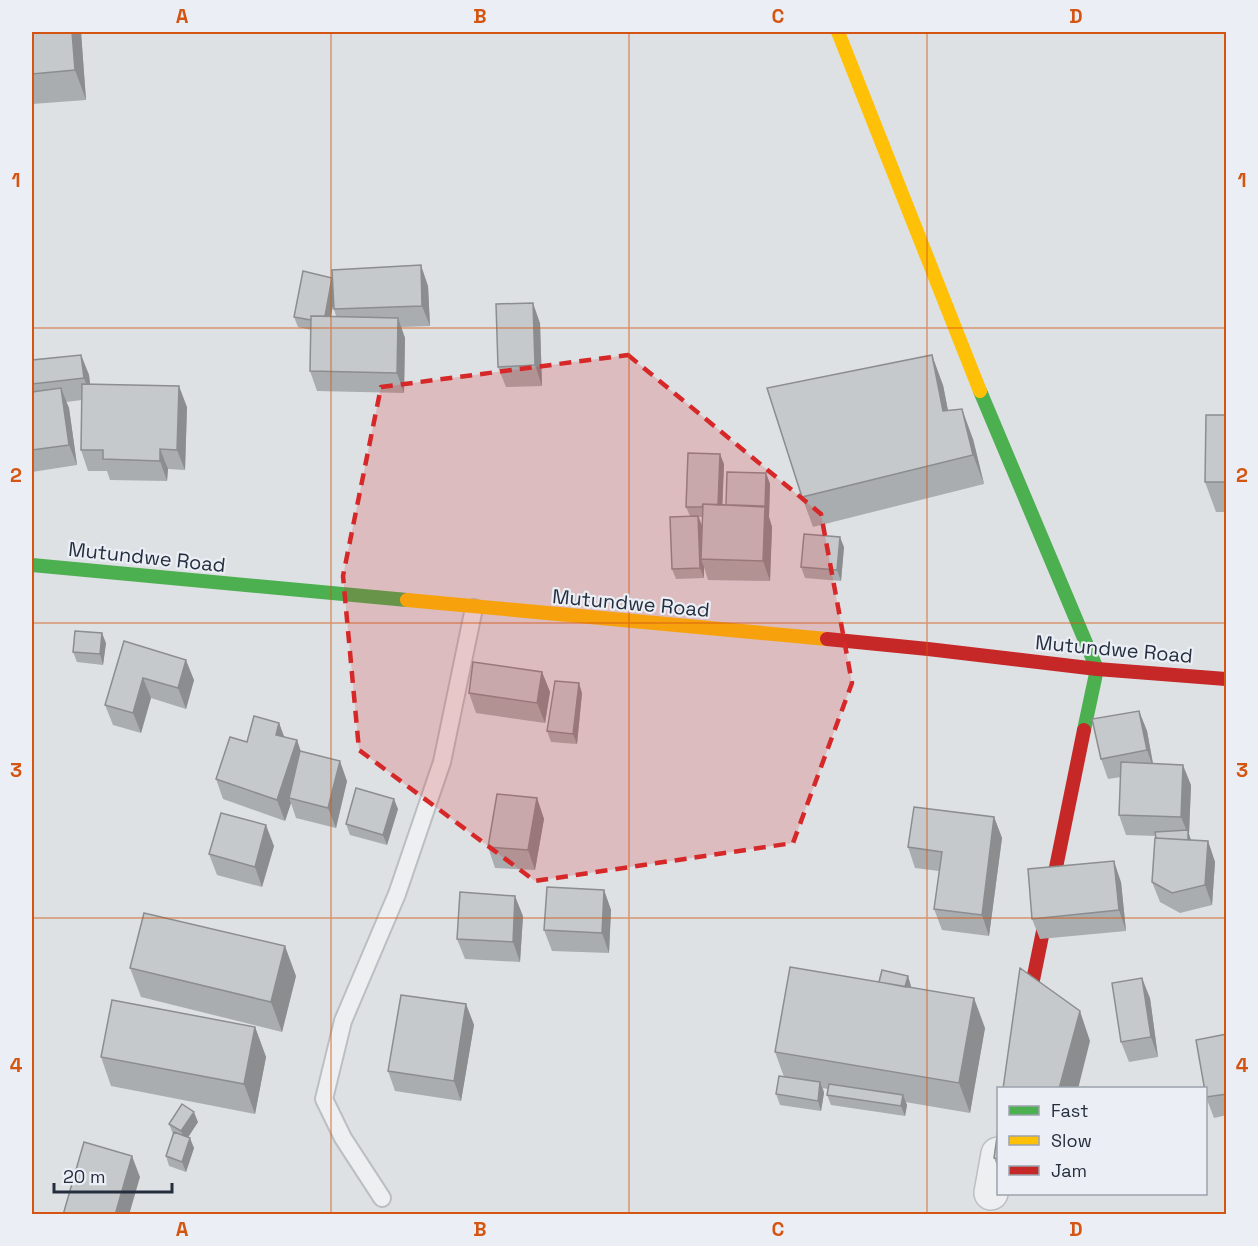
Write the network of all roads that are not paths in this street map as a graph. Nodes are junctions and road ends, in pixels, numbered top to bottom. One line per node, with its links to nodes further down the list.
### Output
1 (838, 32): 4 (main road)
2 (32, 565): 3 (main road, Mutundwe Road)
3 (474, 608): 4 (main road, Mutundwe Road); 9 (lane)
4 (1097, 669): 5 (main road, Mutundwe Road); 6 (main road)
5 (1227, 679)
6 (1011, 1087)
7 (997, 1164): 8 (street)
8 (991, 1193)
9 (381, 1198)

